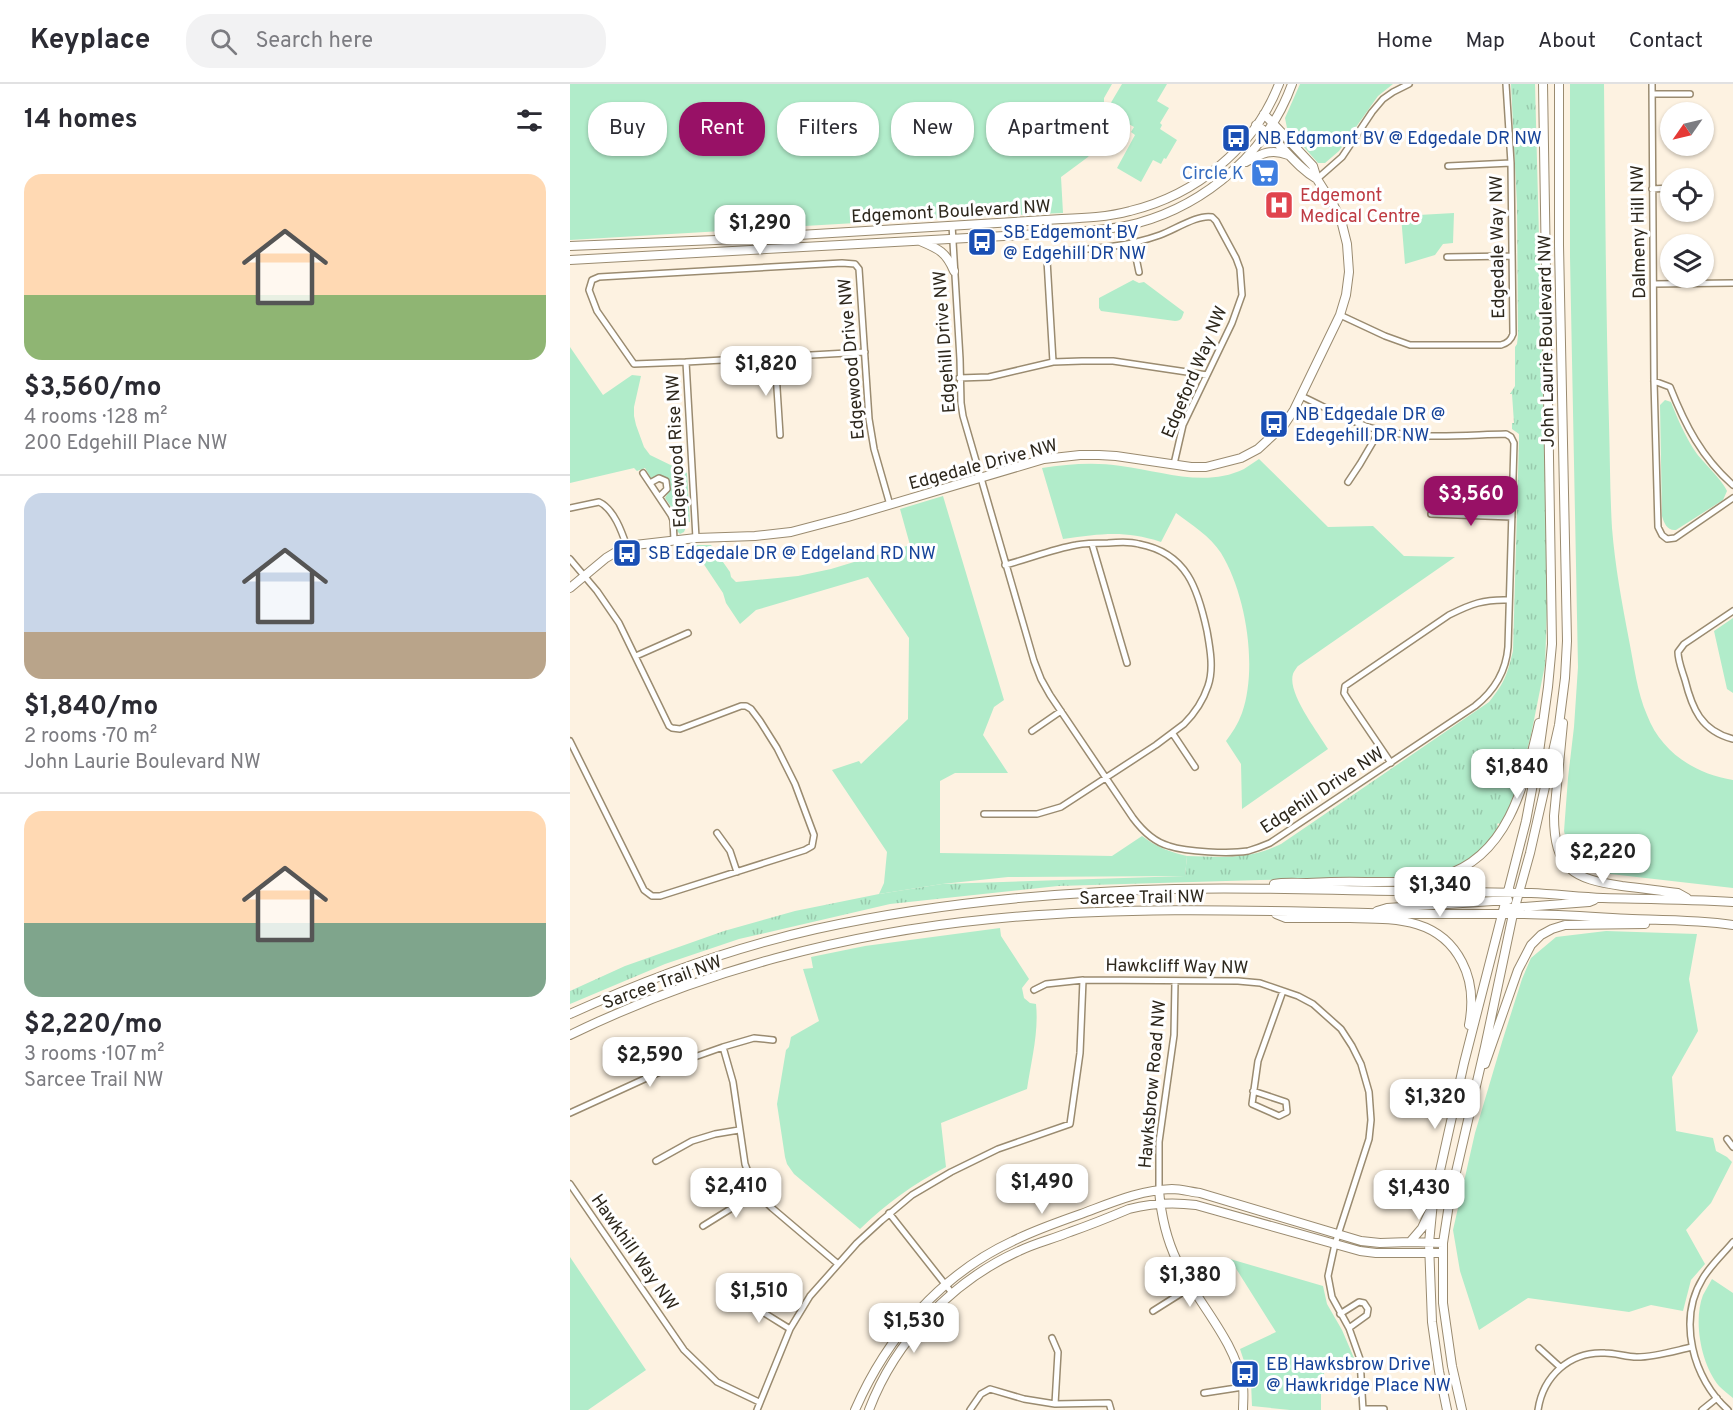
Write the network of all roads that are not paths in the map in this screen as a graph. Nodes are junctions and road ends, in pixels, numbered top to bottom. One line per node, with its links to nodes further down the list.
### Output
1 (1279, 84): 10 (main road, Edgemont Boulevard NW)
2 (1292, 84): 11 (main road, Edgemont Boulevard NW)
3 (1409, 84): 18 (street)
4 (1506, 84): 15 (street, Edgedale Way NW)
5 (1543, 84): 69 (main road, John Laurie Boulevard NW)
6 (1559, 84): 70 (main road, John Laurie Boulevard NW)
7 (1652, 84): 8 (street, Dalmeny Hill NW)
8 (1652, 94): 9 (street); 19 (street, Dalmeny Hill NW)
9 (1690, 94)
10 (1264, 114): 11 (main road, Edgedale Drive NW); 12 (main road, Edgemont Boulevard NW)
11 (1274, 124): 13 (main road, Edgemont Boulevard NW); 18 (main road, Edgedale Drive NW)
12 (1256, 125): 13 (main road, Edgedale Drive NW); 21 (main road, Edgemont Boulevard NW)
13 (1268, 132): 14 (main road, Edgedale Drive NW); 17 (main road, Edgemont Boulevard NW)
14 (1290, 156): 17 (main road); 18 (main road, Edgedale Drive NW)
15 (1511, 163): 16 (street); 26 (street, Edgedale Way NW)
16 (1448, 166)
17 (1237, 167): 22 (main road, Edgemont Boulevard NW)
18 (1317, 179): 33 (main road, Edgedale Drive NW)
19 (1652, 189): 20 (street); 32 (street, Dalmeny Hill NW)
20 (1660, 189)
21 (951, 225): 22 (street, Edgehill Drive NW); 25 (main road, Edgemont Boulevard NW)
22 (952, 238): 23 (main road, Edgemont Boulevard NW); 29 (street, Edgehill Drive NW)
23 (919, 240): 28 (main road, Edgemont Boulevard NW); 29 (main road)
24 (1133, 243): 30 (street); 37 (street, Edgeford Way NW); 38 (street, Edgeford Way NW)
25 (570, 246)
26 (1512, 256): 27 (street); 33 (street, Edgedale Way NW)
27 (1446, 257)
28 (570, 260)
29 (954, 271): 39 (street, Edgehill Drive NW)
30 (1140, 272)
31 (1733, 283): 32 (street)
32 (1654, 284): 40 (street, Dalmeny Hill NW)
33 (1340, 315): 41 (main road, Edgedale Drive NW)
34 (865, 352): 35 (street, Edgewood Rise NW); 36 (street, Edgewood Drive NW); 52 (street, Edgewood Drive NW)
35 (775, 357): 36 (street, Edgewood Rise NW); 43 (street)
36 (686, 362): 56 (street, Edgewood Rise NW)
37 (1053, 362): 38 (street); 39 (street)
38 (1207, 375): 44 (street, Edgeford Way NW)
39 (959, 378): 46 (street, Edgehill Drive NW)
40 (1654, 381): 49 (street); 51 (street, Dalmeny Hill NW)
41 (1301, 396): 42 (street, Edgehill Drive NW); 44 (main road, Edgedale Drive NW)
42 (1380, 430): 47 (street); 55 (street, Edgehill Drive NW)
43 (780, 435)
44 (1174, 464): 46 (main road, Edgedale Drive NW)
45 (643, 473): 48 (street)
46 (980, 478): 52 (main road, Edgedale Drive NW); 61 (street, Edgehill Drive NW)
47 (1348, 482)
48 (650, 483): 50 (street); 50 (street)
49 (1733, 485)
50 (659, 497): 57 (street)
51 (1733, 498)
52 (890, 505): 56 (main road, Edgedale Drive NW)
53 (570, 508): 59 (street)
54 (1431, 514): 55 (street)
55 (1512, 517): 64 (street, Edgehill Drive NW)
56 (696, 538): 57 (main road, Edgedale Drive NW)
57 (674, 540): 59 (main road, Edgedale Drive NW)
58 (1092, 544): 61 (street); 68 (street); 73 (street)
59 (627, 547): 62 (main road, Edgedale Drive NW)
60 (570, 559): 62 (street)
61 (1005, 565): 71 (street, Edgehill Drive NW)
62 (584, 577): 63 (main road, Edgedale Drive NW); 67 (street)
63 (570, 588)
64 (1509, 600): 76 (street, Edgehill Drive NW); 76 (street)
65 (1733, 611): 74 (street)
66 (688, 633): 67 (street)
67 (636, 657): 81 (street)
68 (1127, 663)
69 (1545, 709): 82 (main road); 84 (main road, John Laurie Boulevard NW)
70 (1562, 710): 83 (main road, John Laurie Boulevard NW); 86 (main road)
71 (1061, 711): 72 (street); 78 (street, Edgehill Drive NW)
72 (1032, 731)
73 (1173, 734): 77 (street); 78 (street)
74 (1733, 739)
75 (570, 741): 81 (street)
76 (1391, 763): 78 (street, Edgehill Drive NW)
77 (1195, 767)
78 (1107, 778): 79 (street)
79 (984, 814)
80 (717, 833): 81 (street)
81 (737, 872)
82 (1261, 888): 84 (main road, Sarcee Trail NW); 98 (main road, Sarcee Trail NW)
83 (1518, 893): 84 (main road); 85 (main road); 88 (main road, John Laurie Boulevard NW)
84 (1506, 897): 90 (main road); 91 (main road, John Laurie Boulevard NW)
85 (1601, 898): 86 (main road); 88 (main road)
86 (1688, 899): 87 (main road)
87 (1733, 903)
88 (1514, 910): 91 (main road); 92 (main road); 103 (main road, John Laurie Boulevard NW)
89 (1269, 912): 90 (main road, Sarcee Trail NW); 99 (main road, Sarcee Trail NW); 102 (main road)
90 (1369, 913): 91 (main road, Sarcee Trail NW)
91 (1502, 914): 102 (main road, John Laurie Boulevard NW)
92 (1695, 922): 93 (main road); 103 (main road)
93 (1733, 925)
94 (1083, 980): 95 (street, Hawkcliff Way NW); 96 (street); 117 (street, Hawkcliff Way NW)
95 (1175, 982): 97 (street, Hawkcliff Way NW); 111 (street, Hawksbrow Road NW)
96 (1034, 990)
97 (1283, 991): 104 (street); 119 (street, Hawkcliff Way NW)
98 (570, 1014)
99 (570, 1035)
100 (773, 1040): 101 (street)
101 (723, 1047): 105 (street); 106 (street)
102 (1464, 1063): 115 (main road, John Laurie Boulevard NW)
103 (1476, 1088): 123 (main road, John Laurie Boulevard NW)
104 (1253, 1091): 104 (street)
105 (570, 1113)
106 (739, 1130): 109 (street); 112 (street)
107 (1727, 1139): 108 (street)
108 (1733, 1147)
109 (657, 1161)
110 (570, 1184): 113 (street, Hawkhill Way NW)
111 (1159, 1190): 116 (main road); 119 (main road); 128 (main road)
112 (756, 1192): 118 (street); 127 (street)
113 (577, 1195): 114 (street); 143 (street, Hawkhill Way NW)
114 (571, 1199)
115 (1433, 1202): 120 (main road); 122 (main road, John Laurie Boulevard NW)
116 (1160, 1203): 124 (main road); 129 (main road); 130 (main road)
117 (889, 1214): 127 (street, Hawkcliff Way NW); 128 (street)
118 (704, 1226)
119 (1339, 1234): 120 (main road); 124 (street, Hawkcliff Way NW)
120 (1410, 1242): 122 (main road)
121 (1733, 1242): 137 (street)
122 (1429, 1243): 123 (main road); 125 (main road, John Laurie Boulevard NW)
123 (1443, 1243): 126 (main road, John Laurie Boulevard NW)
124 (1335, 1245): 125 (main road); 133 (street, Hawkcliff Way NW)
125 (1430, 1253): 126 (main road); 153 (main road, John Laurie Boulevard NW)
126 (1442, 1253): 154 (main road, John Laurie Boulevard NW)
127 (838, 1264): 135 (street, Hawkcliff Way NW)
128 (945, 1284): 130 (street); 148 (main road)
129 (1191, 1287): 132 (street); 140 (main road)
130 (952, 1293): 149 (main road)
131 (748, 1298): 135 (street)
132 (1153, 1311)
133 (1340, 1314): 134 (street, Hawkcliff Way NW); 134 (street)
134 (1349, 1328): 145 (street, Hawkcliff Way NW)
135 (790, 1329): 143 (street, Hawkcliff Way NW)
136 (1052, 1338): 144 (street)
137 (1692, 1347): 139 (street); 142 (street)
138 (1539, 1348): 139 (street)
139 (1560, 1367): 155 (street)
140 (1243, 1387): 141 (street); 152 (main road)
141 (1204, 1393)
142 (1717, 1398): 156 (street); 157 (street)
143 (759, 1402): 147 (street, Hawkcliff Way NW)
144 (1055, 1404): 150 (street); 151 (street)
145 (1363, 1409): 146 (street)
146 (1384, 1409)
147 (757, 1410)
148 (855, 1410)
149 (869, 1410)
150 (970, 1410)
151 (1111, 1410)
152 (1243, 1410)
153 (1447, 1410)
154 (1462, 1410)
155 (1538, 1410)
156 (1702, 1410)
157 (1728, 1410)

